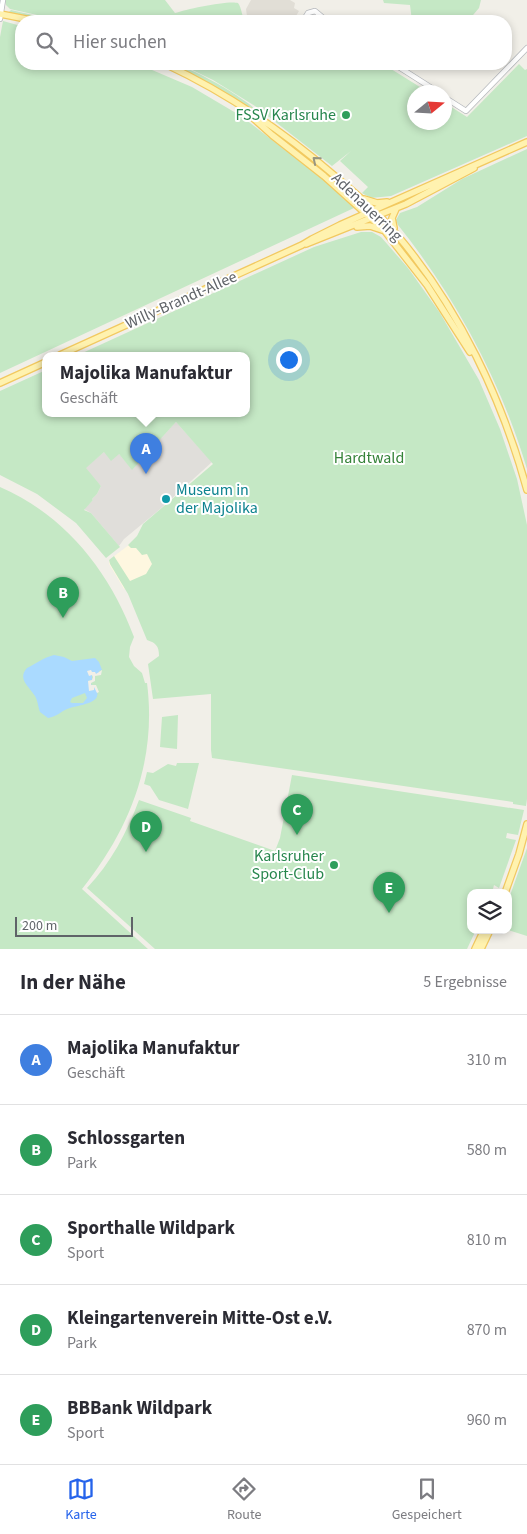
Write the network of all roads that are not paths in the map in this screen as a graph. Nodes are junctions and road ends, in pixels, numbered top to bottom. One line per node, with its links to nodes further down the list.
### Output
1 (2, 0): 2 (street)
2 (0, 15): 5 (main road)
3 (307, 15): 4 (street)
4 (319, 15)
5 (15, 18)
6 (527, 48): 7 (street)
7 (512, 63)
8 (177, 70): 13 (main road, Adenauerring)
9 (403, 70): 11 (street)
10 (506, 70): 12 (street)
11 (427, 85)
12 (452, 102)
13 (238, 104): 16 (main road, Adenauerring, one-way to 13); 20 (main road, Adenauerring)
14 (527, 142): 15 (main road, Willy-Brandt-Allee)
15 (480, 164): 17 (main road, Willy-Brandt-Allee); 18 (main road, Willy-Brandt-Allee)
16 (360, 198): 17 (main road); 19 (main road, Adenauerring)
17 (393, 201): 19 (main road, Willy-Brandt-Allee)
18 (397, 208): 21 (main road, Willy-Brandt-Allee); 25 (main road)
19 (374, 210): 20 (main road, Willy-Brandt-Allee); 21 (main road, Adenauerring)
20 (366, 213): 22 (main road, Adenauerring); 26 (main road, Willy-Brandt-Allee)
21 (379, 216): 22 (main road, Willy-Brandt-Allee); 25 (main road, Adenauerring)
22 (372, 218): 23 (main road, Willy-Brandt-Allee); 24 (main road, Adenauerring)
23 (350, 228): 24 (main road); 26 (main road, Willy-Brandt-Allee)
24 (384, 230): 29 (main road, Adenauerring)
25 (397, 235): 29 (main road, Adenauerring)
26 (302, 245): 27 (main road, Willy-Brandt-Allee)
27 (67, 352)
28 (42, 364): 30 (main road)
29 (479, 365): 31 (main road, Adenauerring)
30 (0, 383)
31 (527, 490)
32 (527, 824): 33 (main road)
33 (506, 889)
34 (482, 934): 36 (main road)
35 (488, 934): 37 (main road)
36 (475, 949)
37 (481, 949)

